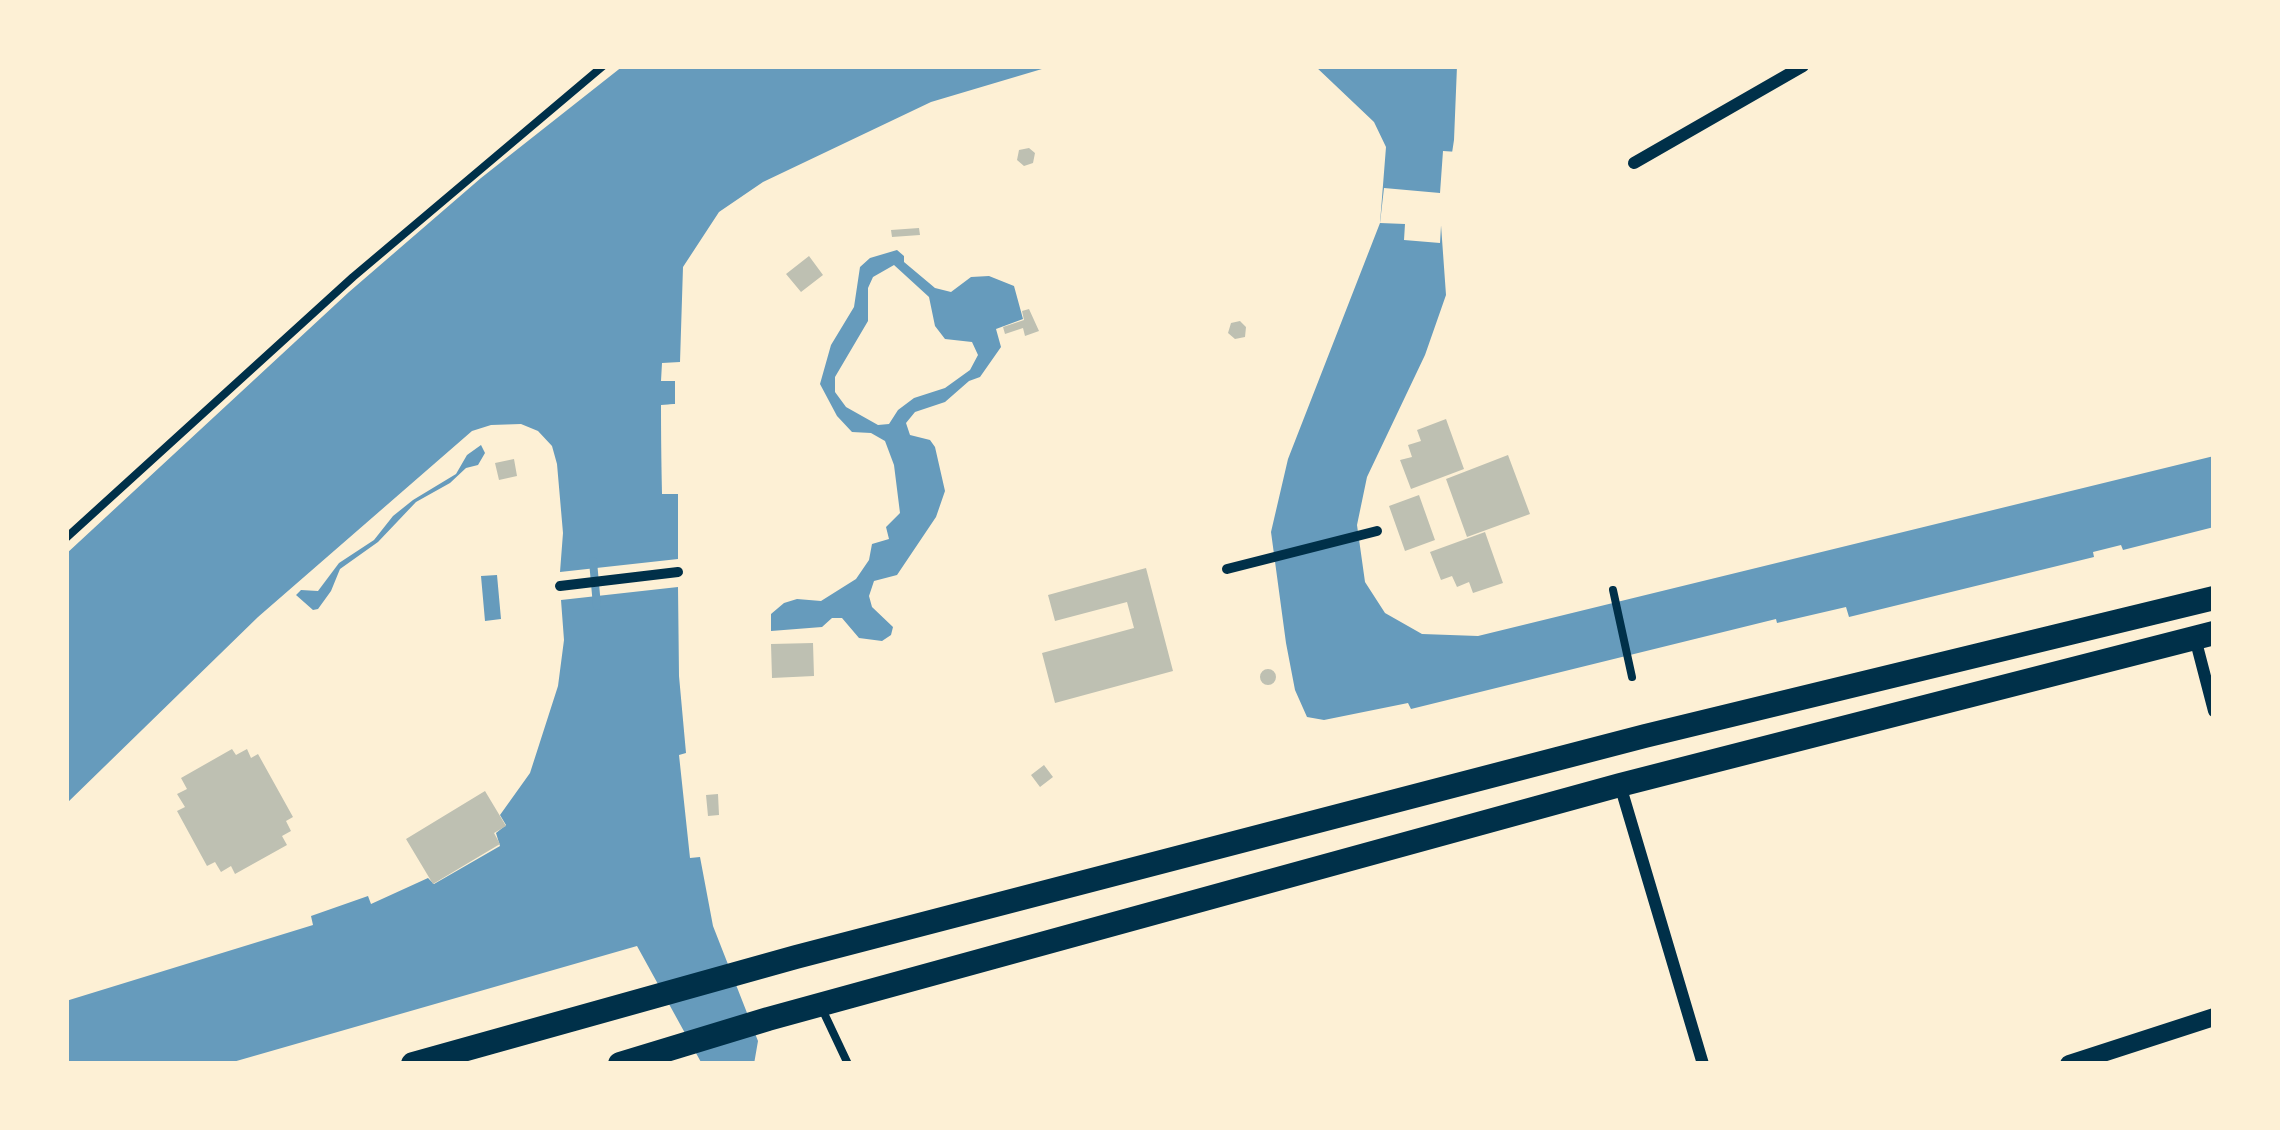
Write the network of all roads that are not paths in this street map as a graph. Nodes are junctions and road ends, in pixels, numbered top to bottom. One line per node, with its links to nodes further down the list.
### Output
1 (603, 66): 5 (lane)
2 (1803, 66): 3 (street)
3 (1634, 163)
4 (1377, 531): 6 (street)
5 (66, 538)
6 (1227, 568)
7 (678, 572): 8 (street)
8 (560, 586)
9 (1613, 590): 12 (lane)
10 (2214, 598): 17 (main road)
11 (2204, 636): 13 (street); 14 (main road)
12 (1632, 677)
13 (2214, 711)
14 (1620, 785): 15 (main road); 20 (street)
15 (819, 1004): 18 (main road); 19 (lane)
16 (2214, 1017): 21 (street)
17 (413, 1064)
18 (620, 1064)
19 (848, 1064)
20 (1703, 1064)
21 (2069, 1064)

